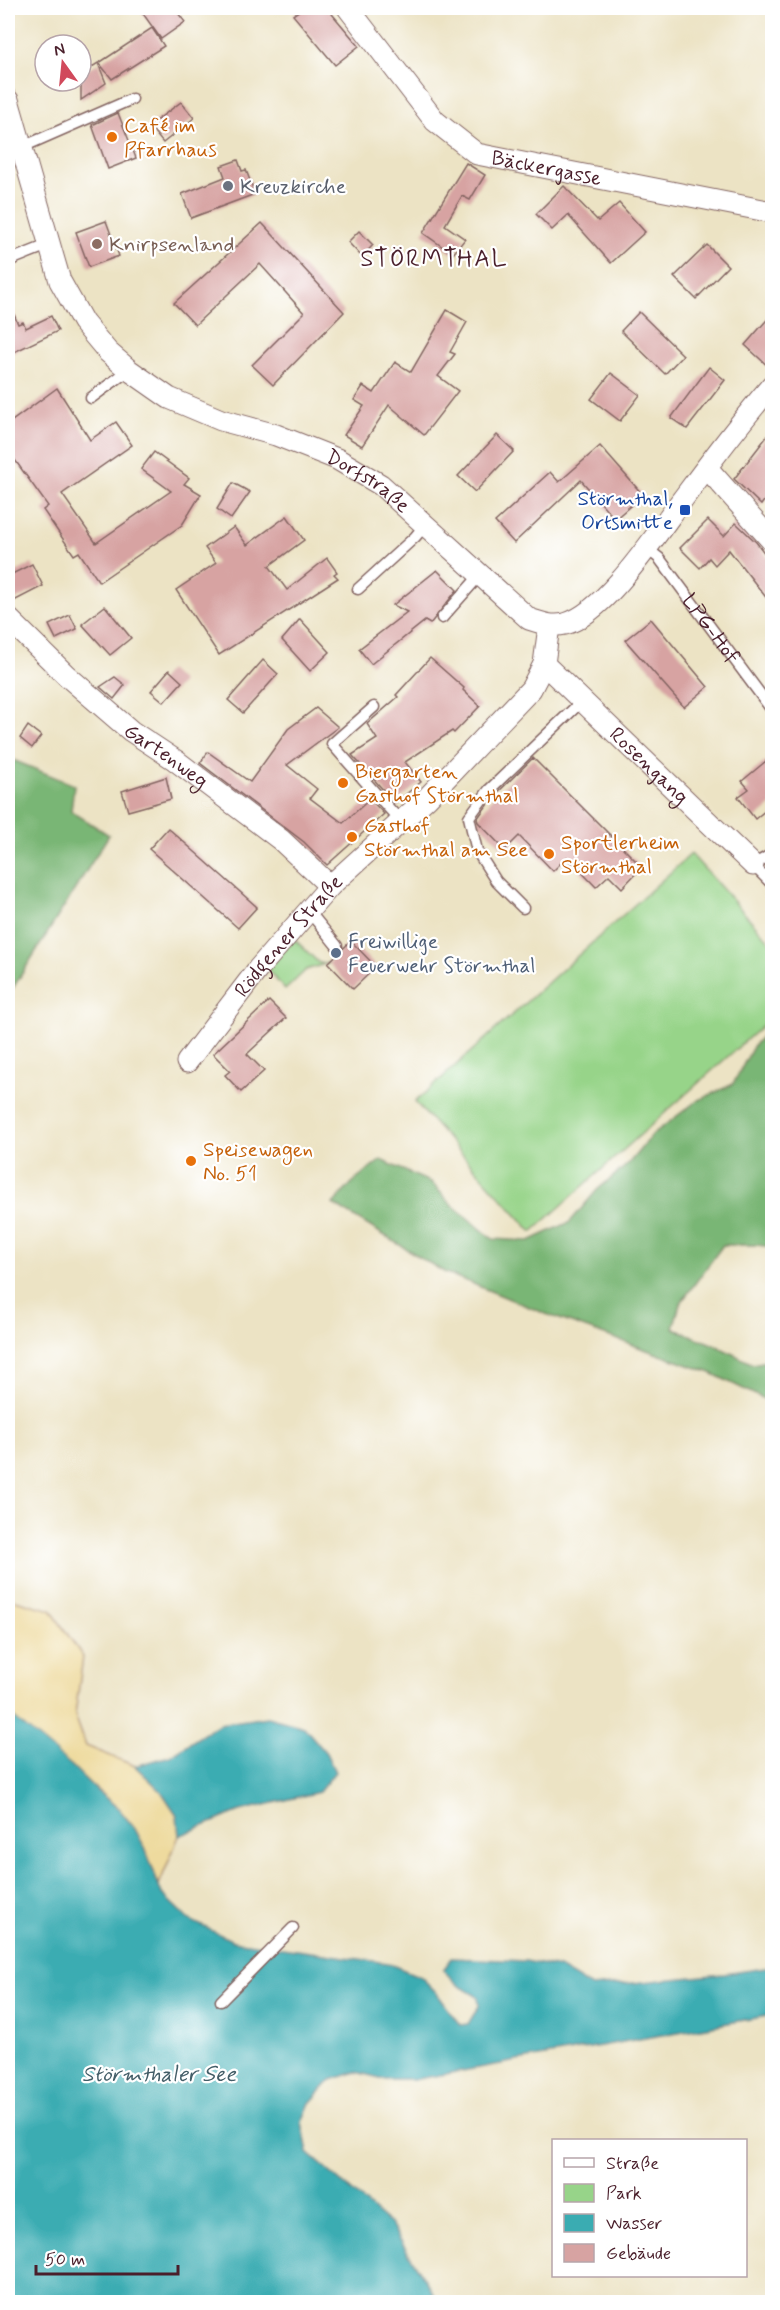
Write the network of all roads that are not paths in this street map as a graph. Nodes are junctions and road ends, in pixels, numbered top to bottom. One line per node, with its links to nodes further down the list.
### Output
1 (348, 8): 5 (street, Bäckergasse)
2 (132, 99): 4 (lane)
3 (8, 100): 4 (street, Dorfstraße)
4 (20, 148): 6 (street, Dorfstraße)
5 (772, 212)
6 (48, 245): 7 (lane); 8 (street, Dorfstraße)
7 (8, 261)
8 (129, 370): 10 (lane); 12 (street, Dorfstraße)
9 (772, 385): 11 (street)
10 (91, 398)
11 (707, 468): 13 (street); 14 (street)
12 (425, 525): 15 (street, Dorfstraße); 16 (lane)
13 (772, 541)
14 (646, 548): 19 (street); 23 (lane, LPG-Hof)
15 (480, 575): 18 (lane); 19 (street, Dorfstraße)
16 (358, 589)
17 (8, 618): 28 (street, Gartenweg)
18 (442, 618)
19 (549, 626): 20 (street, Rödgener Straße)
20 (544, 664): 21 (street, Rosengang); 24 (street, Rödgener Straße)
21 (583, 700): 26 (street, Rosengang); 29 (lane)
22 (374, 707): 24 (lane)
23 (772, 710)
24 (402, 823): 28 (street, Rödgener Straße)
25 (772, 854): 26 (lane)
26 (753, 865): 27 (lane)
27 (772, 884)
28 (330, 886): 30 (street, Rödgener Straße)
29 (523, 908)
30 (308, 910): 31 (lane); 32 (street, Rödgener Straße)
31 (337, 946)
32 (187, 1062)
33 (293, 1928): 34 (lane)
34 (221, 2001)

